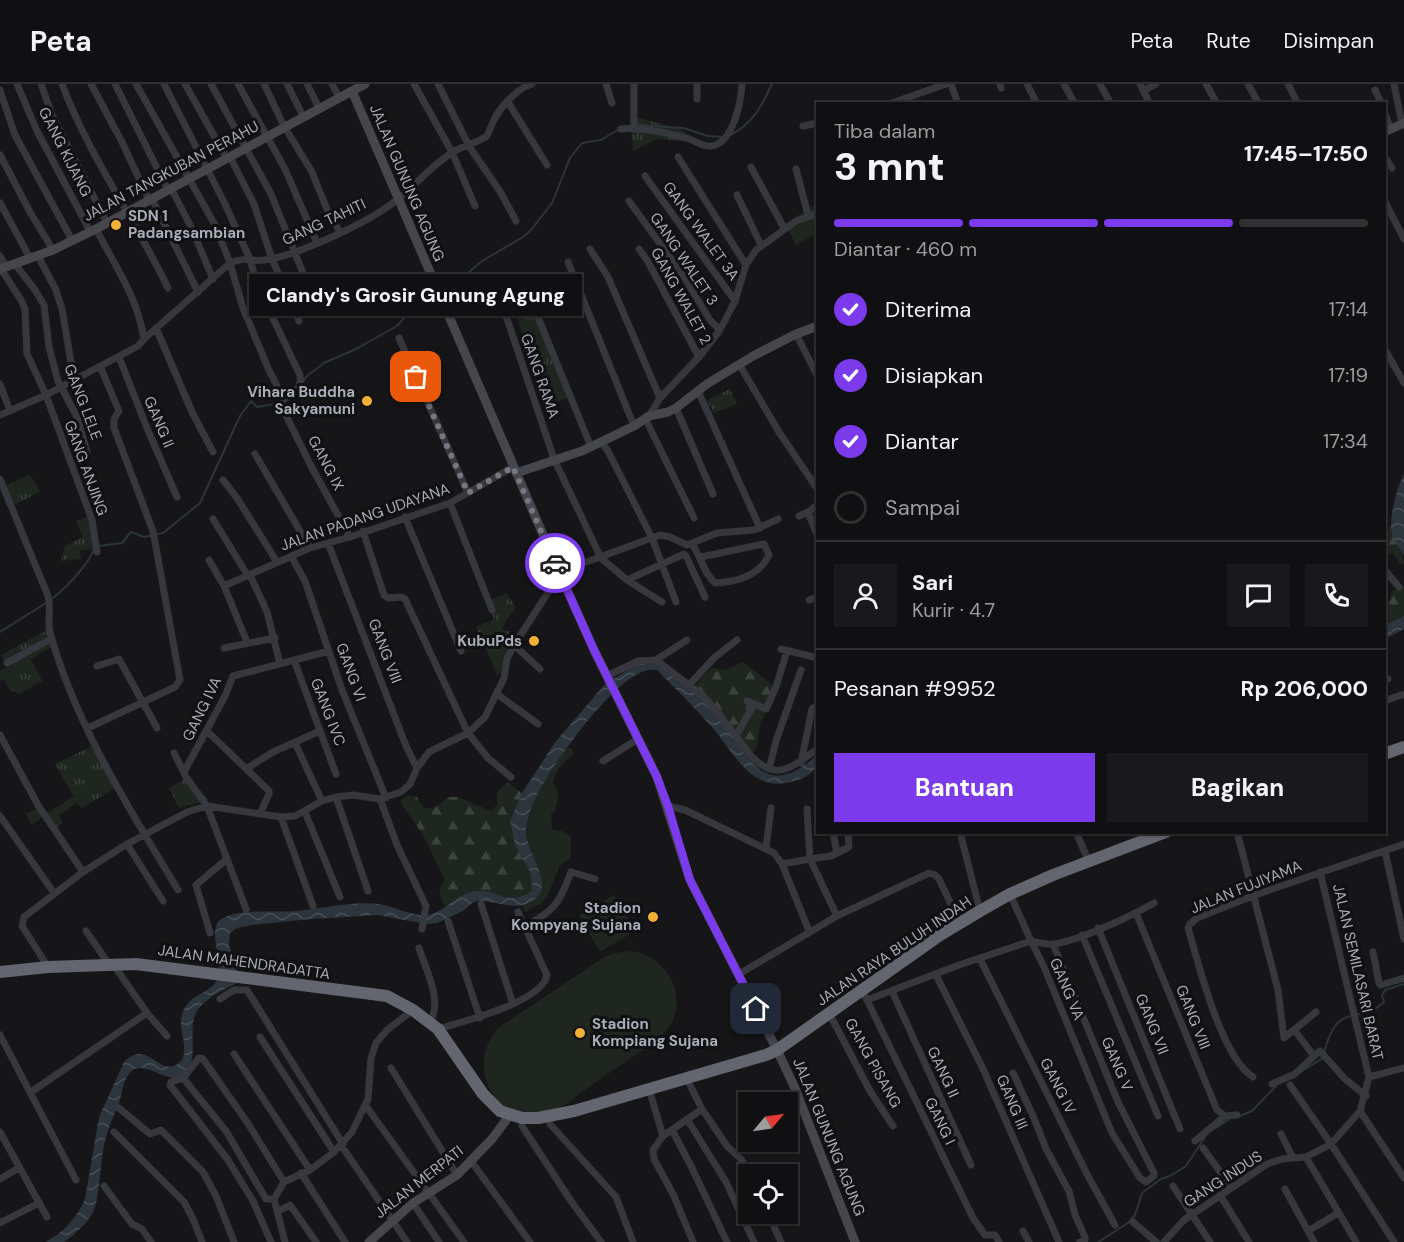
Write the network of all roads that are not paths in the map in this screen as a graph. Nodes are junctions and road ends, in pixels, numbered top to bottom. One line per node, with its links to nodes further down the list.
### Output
1 (17, 84): 91 (street, GANG KIJANG)
2 (41, 84): 89 (street)
3 (62, 84): 85 (street)
4 (91, 84): 79 (street)
5 (115, 84): 77 (street)
6 (136, 84): 76 (street, GANG IX)
7 (164, 84): 73 (street)
8 (185, 84): 68 (street)
9 (211, 84): 64 (street)
10 (238, 84): 62 (street)
11 (264, 84): 57 (street)
12 (287, 84): 53 (street)
13 (307, 84): 52 (street)
14 (332, 84): 37 (street)
15 (414, 84): 65 (street)
16 (438, 84): 63 (street)
17 (606, 84): 51 (street)
18 (633, 84): 60 (street)
19 (697, 84): 38 (street)
20 (742, 84): 60 (street)
21 (946, 84): 34 (street)
22 (951, 84): 42 (street)
23 (1027, 84): 43 (street)
24 (1064, 84): 44 (street)
25 (1100, 84): 45 (street)
26 (1156, 84): 33 (street)
27 (1206, 84): 47 (street)
28 (1248, 84): 48 (street)
29 (1288, 84): 49 (street)
30 (1394, 84): 56 (street)
31 (527, 85): 41 (street)
32 (359, 86): 37 (main road, JALAN TANGKUBAN PERAHU); 80 (main road, JALAN GUNUNG AGUNG)
33 (1142, 88): 46 (street)
34 (927, 89): 39 (street); 40 (street)
35 (0, 90): 94 (street)
36 (1375, 90): 50 (street)
37 (339, 97): 52 (main road, JALAN TANGKUBAN PERAHU)
38 (697, 99)
39 (927, 100)
40 (908, 101)
41 (508, 102): 63 (street); 70 (street)
42 (957, 102)
43 (1036, 102)
44 (1074, 102)
45 (1110, 102)
46 (1149, 102)
47 (1216, 102)
48 (1258, 102)
49 (1297, 102)
50 (1381, 102)
51 (612, 103)
52 (319, 108): 53 (main road, JALAN TANGKUBAN PERAHU)
53 (303, 116): 57 (main road, JALAN TANGKUBAN PERAHU)
54 (1386, 116): 61 (street)
55 (816, 123): 58 (street)
56 (1403, 124): 61 (main road)
57 (284, 126): 62 (main road, JALAN TANGKUBAN PERAHU); 92 (street)
58 (803, 126)
59 (621, 129): 60 (street)
60 (634, 129)
61 (1387, 131)
62 (267, 136): 64 (main road, JALAN TANGKUBAN PERAHU); 95 (street)
63 (469, 146): 65 (street, GANG TAHITI); 88 (street)
64 (246, 148): 68 (main road, JALAN TANGKUBAN PERAHU); 100 (street)
65 (452, 152): 80 (street, GANG TAHITI); 84 (street)
66 (0, 155): 99 (street)
67 (678, 157): 107 (street)
68 (229, 158): 73 (main road, JALAN TANGKUBAN PERAHU); 104 (street)
69 (1386, 159): 72 (street)
70 (547, 165)
71 (752, 167): 90 (street)
72 (1392, 168)
73 (208, 169): 76 (main road, JALAN TANGKUBAN PERAHU); 103 (street)
74 (796, 169): 87 (street)
75 (645, 176): 114 (street, GANG WALET 3A)
76 (190, 179): 77 (main road, JALAN TANGKUBAN PERAHU); 106 (street, GANG IX)
77 (170, 189): 79 (main road, JALAN TANGKUBAN PERAHU); 109 (street)
78 (737, 195): 96 (street)
79 (151, 199): 85 (main road, JALAN TANGKUBAN PERAHU); 111 (street)
80 (398, 200): 92 (street, GANG TAHITI); 148 (main road, JALAN GUNUNG AGUNG)
81 (629, 201): 119 (street, GANG WALET 3)
82 (0, 203): 102 (street)
83 (1386, 204): 93 (street)
84 (475, 206)
85 (128, 212): 89 (main road, JALAN TANGKUBAN PERAHU); 110 (street)
86 (816, 213): 87 (street)
87 (808, 215): 90 (street)
88 (516, 221)
89 (107, 222): 91 (main road, JALAN TANGKUBAN PERAHU)
90 (784, 228): 96 (street)
91 (93, 230): 94 (main road, JALAN TANGKUBAN PERAHU); 122 (street, GANG KIJANG)
92 (340, 232): 95 (street, GANG TAHITI)
93 (1404, 239)
94 (72, 240): 99 (main road, JALAN TANGKUBAN PERAHU)
95 (317, 243): 100 (street, GANG TAHITI)
96 (761, 245): 107 (street)
97 (590, 249): 135 (street)
98 (639, 249): 125 (street, GANG WALET 2)
99 (53, 250): 102 (main road, JALAN TANGKUBAN PERAHU)
100 (296, 252): 104 (street, GANG TAHITI); 115 (street)
101 (0, 256): 108 (street)
102 (34, 257): 108 (main road, JALAN TANGKUBAN PERAHU); 129 (street)
103 (250, 259): 104 (street, GANG TAHITI); 106 (street, GANG TAHITI); 136 (street)
104 (272, 260): 116 (street)
105 (568, 262): 141 (street)
106 (230, 263): 109 (street); 136 (street, GANG IX)
107 (746, 265): 114 (street)
108 (5, 267): 132 (street, GANG LELE); 134 (street, GANG ANJING)
109 (213, 279): 111 (street)
110 (168, 288)
111 (198, 292): 117 (street)
112 (529, 295): 143 (street)
113 (501, 301): 147 (street, GANG RAMA)
114 (735, 301): 119 (street)
115 (318, 310)
116 (299, 321)
117 (156, 327): 122 (street); 145 (street)
118 (816, 327): 120 (main road)
119 (720, 330): 125 (street)
120 (796, 334): 126 (main road); 128 (street)
121 (399, 338): 152 (street)
122 (144, 339): 124 (street)
123 (1386, 351): 130 (street)
124 (119, 357): 127 (street); 154 (street, GANG II)
125 (699, 357): 135 (street)
126 (739, 364): 133 (main road); 151 (street)
127 (100, 366): 129 (street); 212 (street)
128 (816, 373)
129 (74, 380): 132 (street)
130 (1404, 383)
131 (0, 384): 138 (street)
132 (62, 386): 134 (street); 144 (street, GANG LELE)
133 (698, 391): 137 (main road); 163 (street)
134 (46, 395): 138 (street); 171 (street, GANG ANJING)
135 (660, 398): 140 (street)
136 (283, 401): 166 (street, GANG IX)
137 (676, 408): 140 (main road); 153 (street)
138 (10, 411): 139 (street)
139 (0, 415)
140 (647, 417): 141 (main road); 160 (street)
141 (634, 426): 142 (main road)
142 (601, 442): 143 (main road); 167 (street)
143 (591, 447): 147 (main road)
144 (87, 452)
145 (213, 452)
146 (255, 454): 170 (street)
147 (555, 459): 148 (main road); 174 (street, GANG RAMA)
148 (514, 470): 152 (street, JALAN PADANG UDAYANA); 179 (main road, JALAN GUNUNG AGUNG)
149 (0, 479): 191 (street)
150 (223, 480): 176 (street)
151 (816, 487)
152 (468, 493): 155 (street, JALAN PADANG UDAYANA)
153 (713, 494)
154 (177, 497)
155 (450, 503): 159 (street, JALAN PADANG UDAYANA); 189 (street)
156 (816, 506): 157 (street)
157 (810, 511): 158 (street); 165 (street)
158 (799, 516)
159 (405, 517): 164 (street, JALAN PADANG UDAYANA); 198 (street)
160 (694, 518)
161 (213, 519): 180 (street)
162 (778, 519): 163 (street)
163 (759, 528): 169 (street)
164 (363, 531): 166 (street, JALAN PADANG UDAYANA); 219 (street)
165 (816, 531)
166 (350, 537): 168 (street, JALAN PADANG UDAYANA)
167 (652, 538): 169 (street); 174 (street); 177 (street)
168 (328, 543): 170 (street, JALAN PADANG UDAYANA); 230 (street, GANG VIII)
169 (692, 544): 173 (street)
170 (310, 548): 172 (street, JALAN PADANG UDAYANA)
171 (97, 552)
172 (291, 556): 176 (street, JALAN PADANG UDAYANA); 197 (street, GANG VI)
173 (701, 557): 173 (street)
174 (601, 558): 179 (street); 181 (street)
175 (208, 560): 182 (street)
176 (277, 562): 180 (street, JALAN PADANG UDAYANA)
177 (662, 564): 181 (street); 184 (street); 188 (street)
178 (1386, 571): 183 (street)
179 (561, 574): 195 (street); 207 (main road, JALAN GUNUNG AGUNG)
180 (249, 576): 182 (street, JALAN PADANG UDAYANA); 190 (street)
181 (627, 580): 187 (street)
182 (224, 586): 194 (street)
183 (1399, 587)
184 (705, 597)
185 (816, 598): 186 (street)
186 (809, 600)
187 (662, 602)
188 (676, 603)
189 (492, 610)
190 (274, 638): 194 (street); 203 (street)
191 (51, 639): 202 (street); 215 (street)
192 (687, 640): 201 (street)
193 (737, 640): 208 (street)
194 (247, 642): 196 (street)
195 (514, 645): 205 (street); 209 (street)
196 (224, 648)
197 (329, 651): 200 (street, GANG IVA); 237 (street, GANG VI)
198 (461, 651)
199 (816, 658): 221 (street)
200 (294, 660): 203 (street, GANG IVA); 218 (street, GANG IVC)
201 (656, 660): 207 (street); 208 (street)
202 (7, 663)
203 (280, 664): 217 (street, GANG IVA)
204 (97, 666): 212 (street)
205 (540, 669)
206 (801, 670): 232 (street)
207 (607, 677): 222 (main road, JALAN GUNUNG AGUNG)
208 (690, 684): 221 (street)
209 (497, 694): 214 (street); 219 (street)
210 (1404, 694): 211 (street)
211 (1386, 700)
212 (143, 702): 215 (street); 216 (street)
213 (816, 706): 229 (street)
214 (538, 724)
215 (88, 728): 247 (street)
216 (157, 728)
217 (207, 731): 231 (street); 233 (street, GANG IVA)
218 (320, 731): 223 (street); 234 (street, GANG IVC)
219 (468, 733): 230 (street); 235 (street)
220 (0, 735): 263 (street)
221 (736, 736): 232 (street)
222 (638, 739): 228 (street); 240 (main road, JALAN GUNUNG AGUNG)
223 (295, 743): 231 (street); 238 (street)
224 (1404, 747): 227 (highway)
225 (816, 751): 229 (street)
226 (174, 753): 233 (street)
227 (1386, 753)
228 (603, 761)
229 (801, 763): 232 (street)
230 (417, 768): 237 (street)
231 (246, 769): 244 (street)
232 (769, 769)
233 (184, 772): 239 (street)
234 (336, 774)
235 (511, 777)
236 (336, 797): 237 (street); 238 (street); 267 (street)
237 (383, 798): 285 (street, GANG VI)
238 (322, 801): 243 (street)
239 (207, 806): 244 (street); 247 (street); 259 (street)
240 (668, 806): 256 (street); 299 (main road, JALAN GUNUNG AGUNG)
241 (771, 808): 256 (street)
242 (807, 809): 260 (street)
243 (305, 812): 246 (street); 271 (street)
244 (260, 814): 246 (street)
245 (0, 816): 268 (street)
246 (281, 817): 275 (street)
247 (144, 833): 254 (street); 266 (street)
248 (833, 834): 258 (street)
249 (848, 834): 258 (street)
250 (1077, 834): 261 (street)
251 (1161, 834): 261 (highway, JALAN RAYA BULUH INDAH)
252 (1238, 834): 270 (street)
253 (961, 836): 277 (street)
254 (127, 843): 263 (street); 272 (street)
255 (1404, 844): 257 (street, JALAN FUJIYAMA)
256 (766, 848): 262 (street)
257 (1385, 850): 264 (street, JALAN FUJIYAMA); 290 (street)
258 (837, 853): 260 (street)
259 (227, 859): 276 (street); 288 (street)
260 (810, 859): 262 (street); 280 (street)
261 (1089, 862): 269 (highway, JALAN RAYA BULUH INDAH)
262 (782, 864): 286 (street)
263 (83, 872): 268 (street)
264 (1320, 872): 270 (street, JALAN FUJIYAMA); 324 (street, JALAN SEMILASARI BARAT)
265 (595, 879): 283 (street)
266 (178, 890)
267 (368, 891)
268 (54, 893): 297 (street)
269 (1010, 894): 277 (highway, JALAN RAYA BULUH INDAH); 291 (street, GANG VA)
270 (1255, 895): 312 (street); 323 (street, JALAN FUJIYAMA)
271 (340, 897)
272 (163, 901)
273 (1154, 903): 279 (street)
274 (481, 904): 305 (street)
275 (313, 906)
276 (246, 909)
277 (980, 911): 282 (highway, JALAN RAYA BULUH INDAH)
278 (518, 912): 283 (street)
279 (1136, 913): 284 (street); 338 (street, GANG VIII)
280 (837, 916): 282 (street); 286 (street)
281 (448, 921): 310 (street)
282 (960, 923): 303 (highway, JALAN RAYA BULUH INDAH)
283 (524, 927): 305 (street)
284 (1098, 928): 289 (street); 344 (street, GANG VII)
285 (422, 929)
286 (809, 931): 299 (street)
287 (86, 932): 296 (street)
288 (210, 933)
289 (1082, 935): 292 (street); 337 (street)
290 (1404, 939)
291 (1031, 941): 292 (street); 295 (street); 364 (street, GANG VA)
292 (1053, 944): 364 (street, GANG V)
293 (419, 948): 311 (street)
294 (1373, 951): 301 (street)
295 (980, 959): 300 (street); 386 (street, GANG IV)
296 (110, 963): 297 (highway, JALAN MAHENDRADATTA); 306 (highway, JALAN MAHENDRADATTA); 308 (street)
297 (48, 967): 298 (highway, JALAN MAHENDRADATTA)
298 (0, 972)
299 (739, 974): 316 (main road, JALAN GUNUNG AGUNG)
300 (936, 975): 302 (street); 411 (street, GANG III)
301 (1404, 978)
302 (892, 991): 303 (street); 359 (street, GANG II)
303 (865, 995): 309 (highway, JALAN RAYA BULUH INDAH); 409 (street, GANG I)
304 (220, 999): 352 (street)
305 (513, 1004): 310 (street)
306 (414, 1010): 311 (highway, JALAN MAHENDRADATTA); 331 (street)
307 (1316, 1012): 312 (street)
308 (147, 1013): 314 (street); 329 (street)
309 (829, 1013): 316 (highway, JALAN RAYA BULUH INDAH); 343 (street, GANG PISANG)
310 (480, 1018): 311 (street)
311 (434, 1025): 339 (highway, JALAN MAHENDRADATTA)
312 (1294, 1031): 318 (street)
313 (0, 1035): 329 (street)
314 (167, 1036)
315 (260, 1037): 354 (street)
316 (777, 1050): 325 (highway, JALAN MAHENDRADATTA); 408 (main road, JALAN GUNUNG AGUNG)
317 (234, 1054): 361 (street)
318 (1314, 1056): 326 (street); 330 (street)
319 (391, 1068): 363 (street)
320 (1404, 1068): 324 (street, JALAN SEMILASARI BARAT)
321 (1013, 1073): 412 (street)
322 (183, 1077): 368 (street); 375 (street); 393 (street)
323 (1253, 1077)
324 (1369, 1077): 330 (street, JALAN SEMILASARI BARAT)
325 (687, 1079): 328 (highway, JALAN MAHENDRADATTA); 333 (street)
326 (1272, 1084)
327 (1290, 1085): 351 (street)
328 (649, 1089): 334 (highway, JALAN MAHENDRADATTA); 349 (street)
329 (31, 1092): 367 (street)
330 (1366, 1096): 335 (street, JALAN SEMILASARI BARAT)
331 (366, 1106): 352 (street); 373 (street)
332 (119, 1108): 392 (street)
333 (702, 1109): 340 (street); 358 (street)
334 (574, 1111): 339 (highway, JALAN MAHENDRADATTA); 341 (highway, JALAN MAHENDRADATTA)
335 (1360, 1111): 351 (street, GANG INDUS); 365 (street)
336 (1237, 1115): 338 (street)
337 (1158, 1116)
338 (1225, 1116): 350 (street)
339 (508, 1119): 342 (highway, JALAN MAHENDRADATTA); 357 (main road, JALAN MERPATI)
340 (687, 1119): 345 (street); 406 (street)
341 (550, 1124): 342 (highway, JALAN MAHENDRADATTA); 403 (street)
342 (522, 1126): 402 (street)
343 (893, 1126)
344 (1180, 1129)
345 (672, 1130): 349 (street); 405 (street)
346 (114, 1131): 391 (street)
347 (0, 1132): 360 (street)
348 (1281, 1134): 356 (street)
349 (663, 1136): 404 (street)
350 (1195, 1141)
351 (1331, 1144): 355 (street, GANG INDUS); 419 (street)
352 (342, 1145): 354 (street); 382 (street)
353 (1203, 1148): 371 (street)
354 (334, 1152): 361 (street)
355 (1306, 1157): 356 (street, GANG INDUS); 379 (street)
356 (1293, 1158): 371 (street, GANG INDUS)
357 (471, 1161): 363 (main road, JALAN MERPATI); 401 (street)
358 (744, 1164)
359 (971, 1165)
360 (19, 1168): 366 (street); 376 (street)
361 (310, 1170): 362 (street)
362 (301, 1173): 368 (street); 396 (street)
363 (457, 1175): 373 (main road, JALAN MERPATI)
364 (1140, 1178)
365 (1404, 1178)
366 (0, 1179)
367 (76, 1180)
368 (284, 1182): 375 (street)
369 (104, 1186): 390 (street)
370 (1173, 1186): 380 (street)
371 (1231, 1187): 374 (street, GANG INDUS)
372 (1285, 1190): 388 (street)
373 (430, 1193): 377 (main road, JALAN MERPATI); 400 (street)
374 (1220, 1195): 380 (street, GANG INDUS); 416 (street)
375 (274, 1199): 378 (street)
376 (39, 1203): 381 (street); 384 (street)
377 (413, 1203): 382 (main road, JALAN MERPATI); 399 (street)
378 (279, 1211): 394 (street); 395 (street)
379 (1338, 1213): 388 (street); 418 (street)
380 (1192, 1215): 389 (street, GANG INDUS); 415 (street)
381 (47, 1217)
382 (393, 1220): 397 (main road, JALAN MERPATI); 398 (street)
383 (1133, 1222): 413 (street)
384 (0, 1223)
385 (773, 1224): 407 (street)
386 (1115, 1225)
387 (1023, 1231): 410 (street)
388 (1308, 1231): 417 (street)
389 (1171, 1239): 414 (street, GANG INDUS)
390 (151, 1242)
391 (201, 1242)
392 (234, 1242)
393 (270, 1242)
394 (285, 1242)
395 (316, 1242)
396 (345, 1242)
397 (369, 1242)
398 (407, 1242)
399 (439, 1242)
400 (464, 1242)
401 (530, 1242)
402 (601, 1242)
403 (633, 1242)
404 (693, 1242)
405 (727, 1242)
406 (754, 1242)
407 (781, 1242)
408 (855, 1242)
409 (999, 1242)
410 (1029, 1242)
411 (1059, 1242)
412 (1080, 1242)
413 (1156, 1242)
414 (1164, 1242)
415 (1210, 1242)
416 (1249, 1242)
417 (1314, 1242)
418 (1356, 1242)
419 (1394, 1242)

